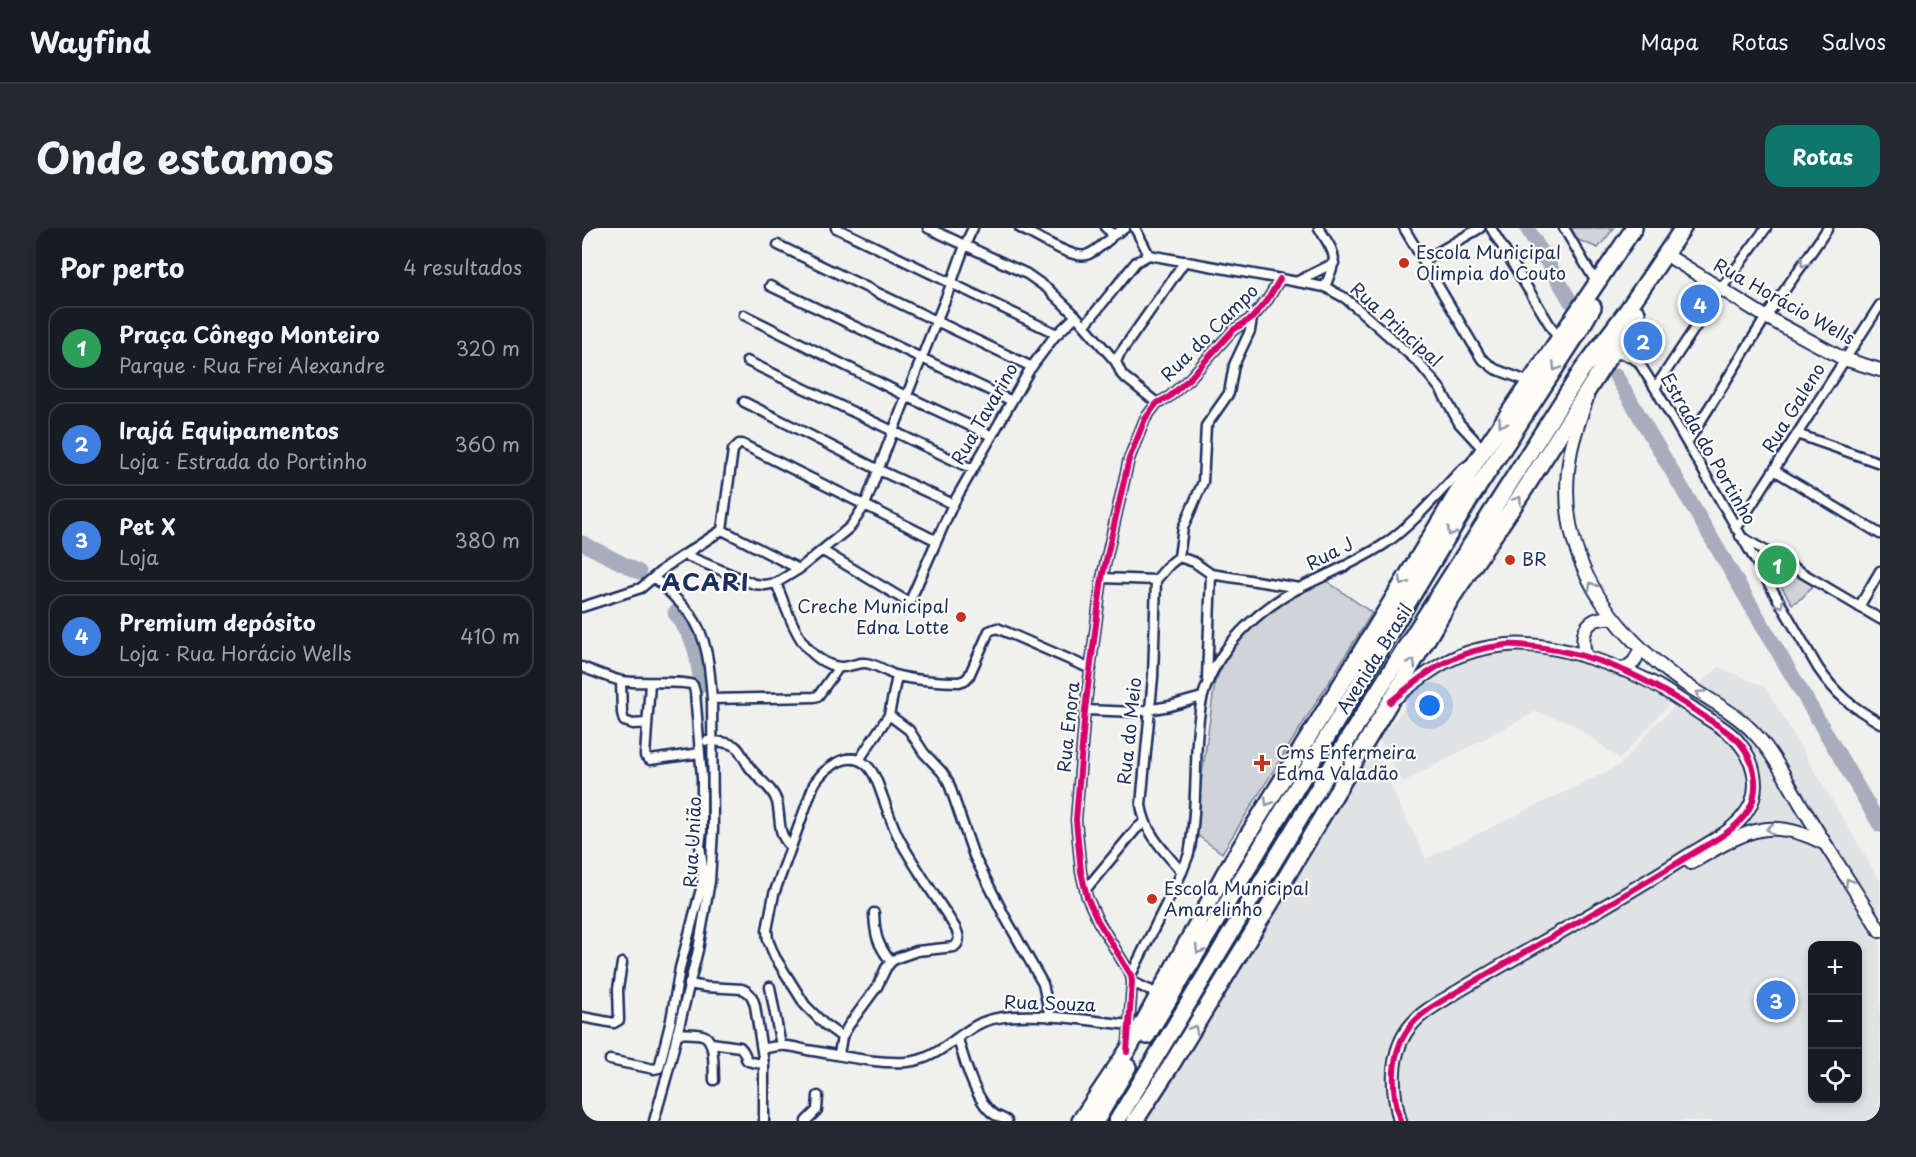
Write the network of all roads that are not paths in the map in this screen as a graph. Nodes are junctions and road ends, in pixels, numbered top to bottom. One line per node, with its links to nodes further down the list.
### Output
1 (836, 228): 29 (street)
2 (928, 228): 21 (street)
3 (973, 228): 21 (street)
4 (1020, 228): 19 (street)
5 (1106, 228): 19 (street)
6 (1125, 228): 19 (street)
7 (1135, 228): 22 (street)
8 (1319, 228): 26 (street)
9 (1404, 228): 25 (street)
10 (1480, 228): 25 (street)
11 (1491, 228): 43 (street)
12 (1564, 228): 30 (street)
13 (1634, 228): 30 (highway, Avenida Brasil)
14 (1642, 228): 154 (highway, Avenida Brasil, one-way to 154)
15 (1683, 228): 93 (highway, Avenida Brasil)
16 (1694, 228): 23 (highway, Avenida Brasil)
17 (1766, 228): 33 (street)
18 (1828, 228): 37 (street, one-way to 37)
19 (1112, 236)
20 (778, 245): 39 (street)
21 (964, 245): 29 (street); 36 (street)
22 (1149, 255): 24 (street); 40 (street)
23 (1673, 259): 33 (street, Rua Horácio Wells); 41 (highway, Avenida Brasil)
24 (1185, 261): 27 (street); 49 (street)
25 (1423, 261): 52 (street)
26 (1334, 263): 28 (street); 32 (street)
27 (1280, 279): 28 (street); 38 (street, Rua do Campo)
28 (1298, 281): 32 (street)
29 (951, 284): 39 (street); 42 (street)
30 (1597, 284): 43 (highway, Avenida Brasil)
31 (770, 286): 45 (street)
32 (1325, 287): 63 (street, Rua Principal)
33 (1720, 290): 37 (street, Rua Horácio Wells); 54 (street)
34 (1880, 305): 46 (street, Rua Galeno)
35 (744, 315): 55 (street)
36 (1076, 316): 40 (street); 42 (street, Rua Tavarino)
37 (1766, 317): 46 (street, Rua Horácio Wells); 62 (street)
38 (1252, 318): 58 (street, Rua do Campo); 77 (street)
39 (936, 321): 45 (street); 50 (street)
40 (1085, 325): 49 (street)
41 (1626, 330): 44 (highway, Avenida Brasil); 47 (street, Estrada do Portinho)
42 (1057, 333): 50 (street, Rua Tavarino)
43 (1559, 341): 52 (highway, Avenida Brasil)
44 (1609, 356): 47 (street); 53 (highway, Avenida Brasil)
45 (921, 358): 55 (street); 56 (street)
46 (1844, 359): 51 (street, Rua Horácio Wells); 60 (street, Rua Galeno)
47 (1636, 360): 54 (street, Estrada do Portinho)
48 (747, 361): 59 (street)
49 (1116, 362): 58 (street)
50 (1032, 366): 56 (street, Rua Tavarino)
51 (1880, 370)
52 (1530, 382): 63 (highway, Avenida Brasil, one-way to 63)
53 (1592, 382): 89 (street, one-way to 53); 104 (highway, Avenida Brasil, one-way to 53)
54 (1655, 388): 62 (street, Estrada do Portinho)
55 (906, 396): 59 (street); 61 (street)
56 (1012, 401): 61 (street, Rua Tavarino)
57 (744, 402): 65 (street)
58 (1157, 404): 83 (street, Rua Enora)
59 (893, 431): 65 (street); 66 (street)
60 (1797, 434): 64 (street); 67 (street, Rua Galeno)
61 (992, 436): 66 (street, Rua Tavarino)
62 (1687, 443): 71 (street, Estrada do Portinho)
63 (1480, 455): 86 (street, Rua J); 132 (highway, Avenida Brasil, one-way to 132)
64 (1880, 463)
65 (879, 470): 68 (street); 69 (street)
66 (972, 470): 68 (street, Rua Tavarino)
67 (1774, 470): 71 (street, Rua Galeno); 72 (street)
68 (953, 504): 73 (street, Rua Tavarino)
69 (865, 505): 70 (street); 73 (street); 74 (street)
70 (722, 530): 75 (street); 79 (street)
71 (1738, 532): 76 (street); 78 (street, Estrada do Portinho)
72 (1880, 534)
73 (936, 539): 74 (street, Rua Tavarino)
74 (823, 551): 79 (street)
75 (685, 555): 82 (street); 85 (street)
76 (1771, 555): 78 (street); 88 (street)
77 (1179, 558): 81 (street); 84 (street)
78 (1756, 564): 109 (street, Estrada do Portinho, one-way to 109)
79 (799, 569): 85 (street)
80 (1880, 571): 88 (street)
81 (1211, 574): 86 (street); 101 (street, Rua J)
82 (654, 577): 87 (street); 103 (street, Rua União)
83 (1102, 578): 84 (street); 96 (street, Rua Enora)
84 (1156, 580): 106 (street, Rua do Meio)
85 (776, 583): 94 (street)
86 (1300, 588): 101 (street, Rua J)
87 (582, 607)
88 (1859, 607): 90 (street)
89 (1613, 618): 91 (street); 92 (street)
90 (1880, 619)
91 (1641, 648): 97 (street); 115 (street, one-way to 91)
92 (1586, 657): 97 (street); 104 (street)
93 (1395, 664): 117 (highway); 155 (highway, Avenida Brasil)
94 (839, 666): 98 (street); 103 (street)
95 (582, 667): 99 (street)
96 (1091, 669): 98 (street); 105 (street, Rua Enora)
97 (1623, 670): 119 (street)
98 (897, 676): 107 (street)
99 (621, 681): 100 (street); 108 (street)
100 (650, 683): 108 (street); 111 (street)
101 (1207, 683): 102 (street, Rua J)
102 (1202, 697): 106 (street); 118 (street, Rua J)
103 (712, 699): 110 (street, Rua União)
104 (1390, 702): 117 (highway, Avenida Brasil)
105 (1085, 710): 106 (street); 120 (street, Rua Enora)
106 (1149, 710): 114 (street, Rua do Meio)
107 (889, 715): 113 (street); 134 (street)
108 (646, 723): 112 (street)
109 (1880, 723)
110 (712, 741): 111 (street); 116 (street); 123 (street, Rua União)
111 (699, 742): 112 (street)
112 (699, 753): 122 (street)
113 (859, 760): 116 (street); 127 (street)
114 (1145, 822): 118 (street, Rua do Meio); 120 (street)
115 (1826, 845): 119 (street, one-way to 119); 124 (street, one-way to 115)
116 (790, 846): 138 (street)
117 (1296, 859): 156 (highway, Avenida Brasil, one-way to 117)
118 (1182, 872): 129 (street, Rua J)
119 (1653, 879): 157 (street)
120 (1086, 889): 129 (street, Rua Enora)
121 (874, 913): 127 (street)
122 (691, 925): 123 (street); 125 (street)
123 (702, 927): 126 (street, Rua União)
124 (1880, 931)
125 (686, 946): 126 (street); 135 (street)
126 (698, 950): 130 (street, Rua União)
127 (891, 962): 138 (street)
128 (622, 963): 133 (street)
129 (1132, 979): 132 (street); 136 (street)
130 (689, 984): 135 (street, Rua União); 142 (street)
131 (770, 987): 141 (street)
132 (1158, 994): 143 (highway, Avenida Brasil)
133 (582, 1017)
134 (1050, 1017): 136 (street, Rua Souza); 139 (street, Rua Souza)
135 (676, 1022): 137 (street, Rua União); 145 (street)
136 (1129, 1025): 143 (street)
137 (677, 1033): 140 (street); 149 (street, Rua União)
138 (842, 1037): 144 (street)
139 (958, 1039): 144 (street, Rua Souza); 152 (street)
140 (711, 1043): 146 (street); 147 (street)
141 (781, 1046): 142 (street, Rua Souza); 144 (street, Rua Souza)
142 (762, 1049): 146 (street)
143 (1127, 1052): 153 (highway, Avenida Brasil)
144 (839, 1054)
145 (610, 1060)
146 (764, 1064): 150 (street)
147 (714, 1080)
148 (818, 1096): 151 (street)
149 (654, 1121)
150 (764, 1121)
151 (806, 1121)
152 (1008, 1121)
153 (1080, 1121)
154 (1096, 1121)
155 (1117, 1121)
156 (1133, 1121)
157 (1400, 1121)

